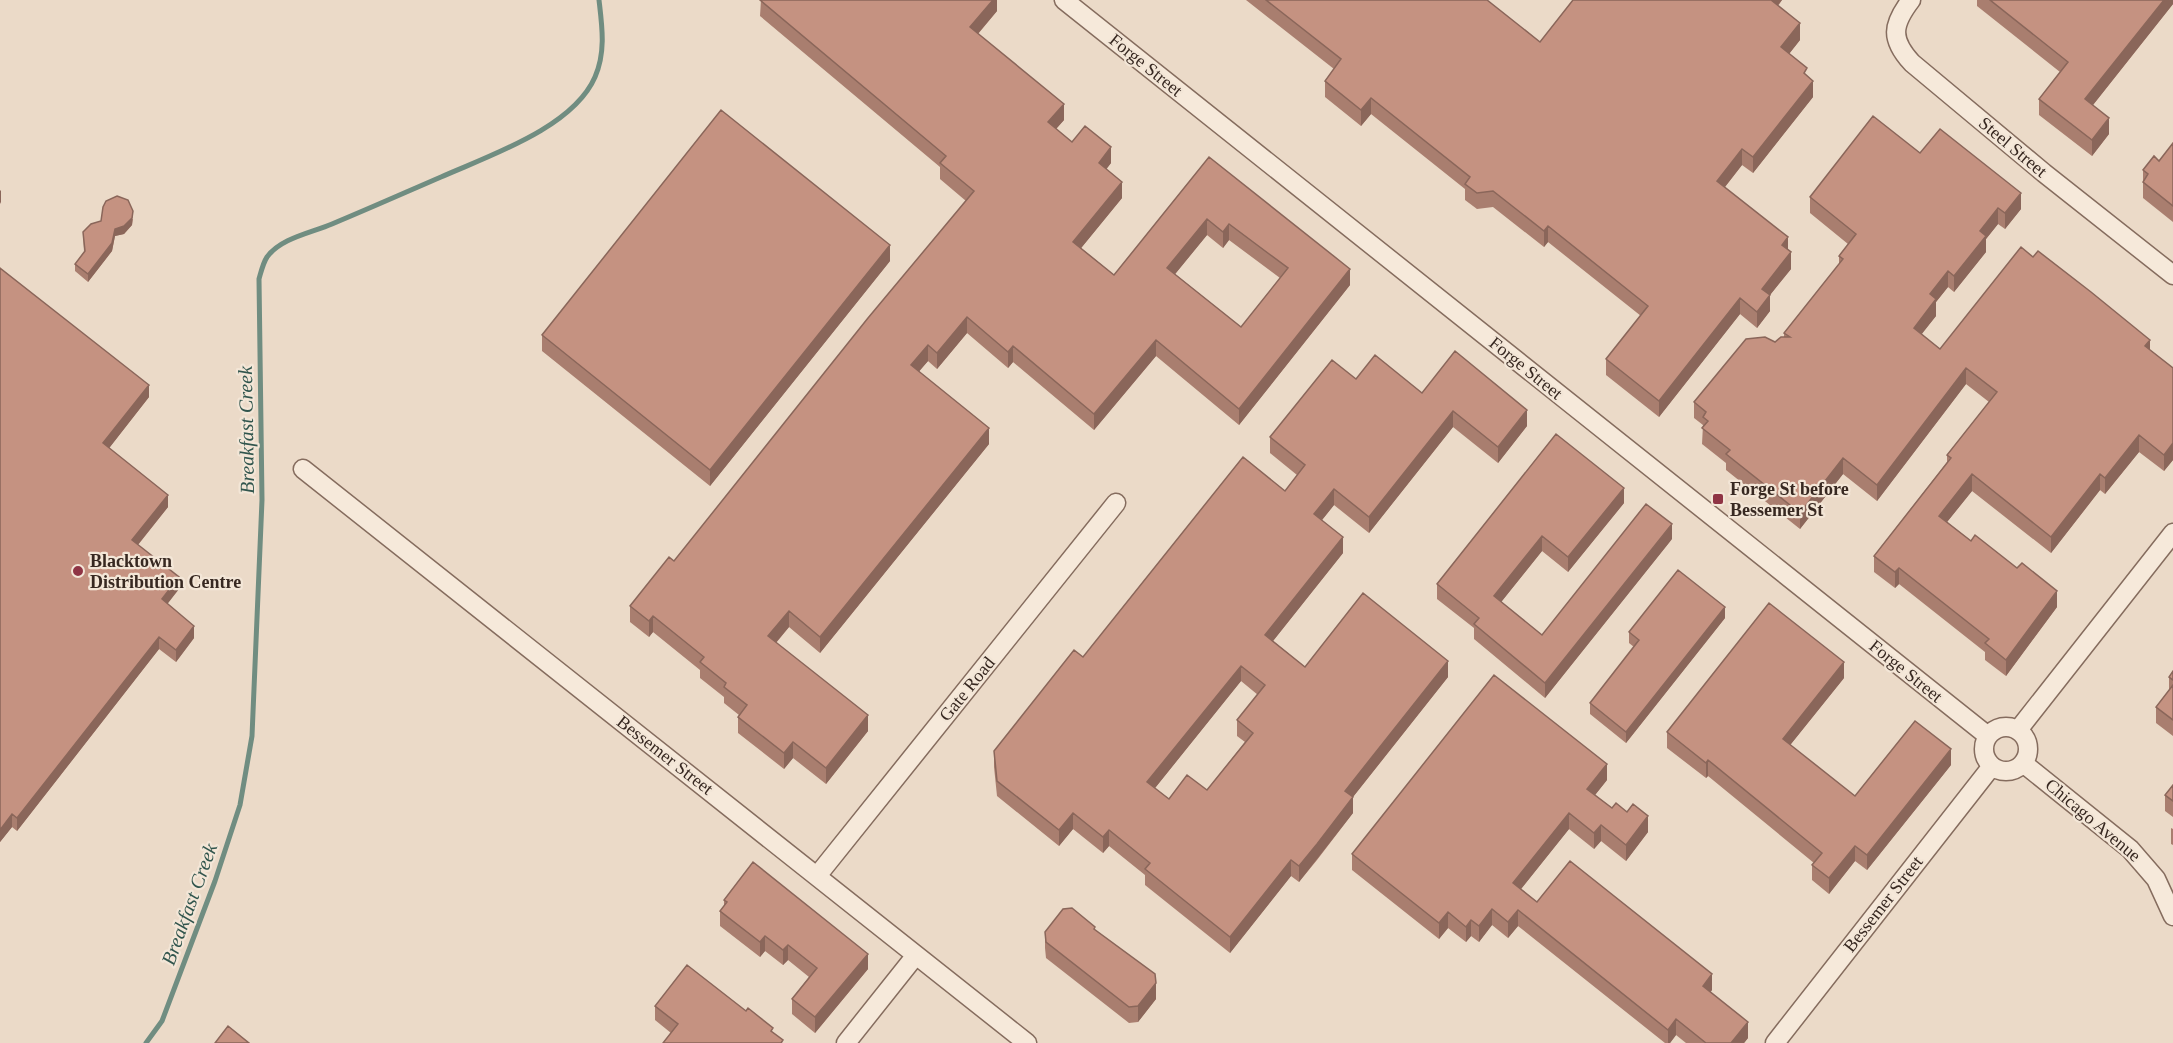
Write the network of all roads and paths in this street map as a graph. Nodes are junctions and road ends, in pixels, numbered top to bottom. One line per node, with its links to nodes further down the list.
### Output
1 (1064, 0): 8 (street, Forge Street)
2 (1911, 0): 3 (street, Steel Street)
3 (2173, 274)
4 (303, 468): 11 (street, Bessemer Street)
5 (1116, 503): 11 (street, Gate Road)
6 (2173, 533): 7 (street)
7 (2018, 730): 8 (street); 9 (street)
8 (1988, 736): 10 (street)
9 (2023, 763): 10 (street); 12 (street, Chicago Avenue)
10 (1992, 766): 16 (street, Bessemer Street)
11 (817, 876): 13 (street, Bessemer Street)
12 (2173, 916)
13 (916, 955): 14 (street); 15 (street, Bessemer Street)
14 (846, 1043)
15 (1027, 1043)
16 (1775, 1043)

